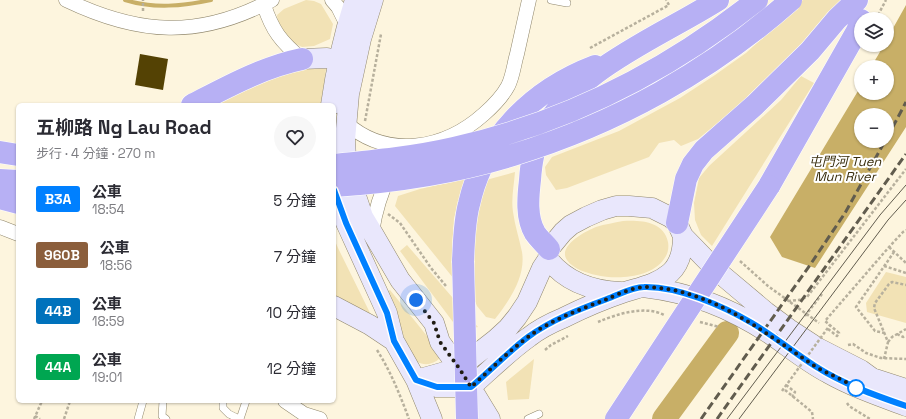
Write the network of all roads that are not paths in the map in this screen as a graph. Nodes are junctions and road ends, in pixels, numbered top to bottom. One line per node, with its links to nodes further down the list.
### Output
1 (66, 0): 12 (street)
2 (332, 0): 15 (street)
3 (355, 0): 15 (main road)
4 (373, 0): 19 (main road)
5 (529, 0): 24 (street)
6 (550, 0): 13 (lane)
7 (718, 0): 17 (highway)
8 (757, 0): 28 (highway, bridge)
9 (791, 0): 31 (highway, bridge)
10 (857, 0): 36 (highway)
11 (867, 0): 14 (highway)
12 (268, 2): 18 (street)
13 (567, 3)
14 (863, 12)
15 (347, 24): 19 (main road)
16 (854, 37): 62 (highway, bridge)
17 (616, 58): 39 (highway); 59 (highway, bridge)
18 (302, 59): 19 (main road); 20 (highway)
19 (347, 62): 21 (main road); 22 (main road)
20 (196, 103)
21 (331, 103)
22 (346, 123): 24 (street); 37 (main road)
23 (16, 145): 25 (highway)
24 (417, 145): 37 (street)
25 (0, 148)
26 (0, 152): 27 (highway)
27 (16, 155)
28 (336, 164)
29 (0, 180): 30 (highway)
30 (16, 181)
31 (336, 186)
32 (336, 196): 42 (main road)
33 (0, 198): 34 (highway)
34 (16, 202)
35 (0, 227): 38 (street)
36 (680, 230): 39 (main road); 40 (main road); 46 (main road)
37 (372, 232): 43 (main road)
38 (16, 233)
39 (549, 254): 40 (main road); 43 (main road)
40 (634, 289): 45 (main road); 52 (main road)
41 (336, 307): 42 (main road)
42 (394, 341): 44 (main road)
43 (466, 363): 44 (main road); 45 (main road)
44 (416, 380): 45 (main road); 58 (main road)
45 (471, 387): 60 (main road)
46 (906, 389)
47 (142, 403): 54 (lane)
48 (163, 403): 55 (lane)
49 (223, 403): 56 (lane)
50 (245, 403): 56 (lane)
51 (288, 403): 57 (street)
52 (906, 406)
53 (539, 414): 61 (lane)
54 (138, 419)
55 (166, 419)
56 (239, 419)
57 (320, 419)
58 (432, 419)
59 (467, 419)
60 (490, 419)
61 (528, 419)
62 (616, 419)

